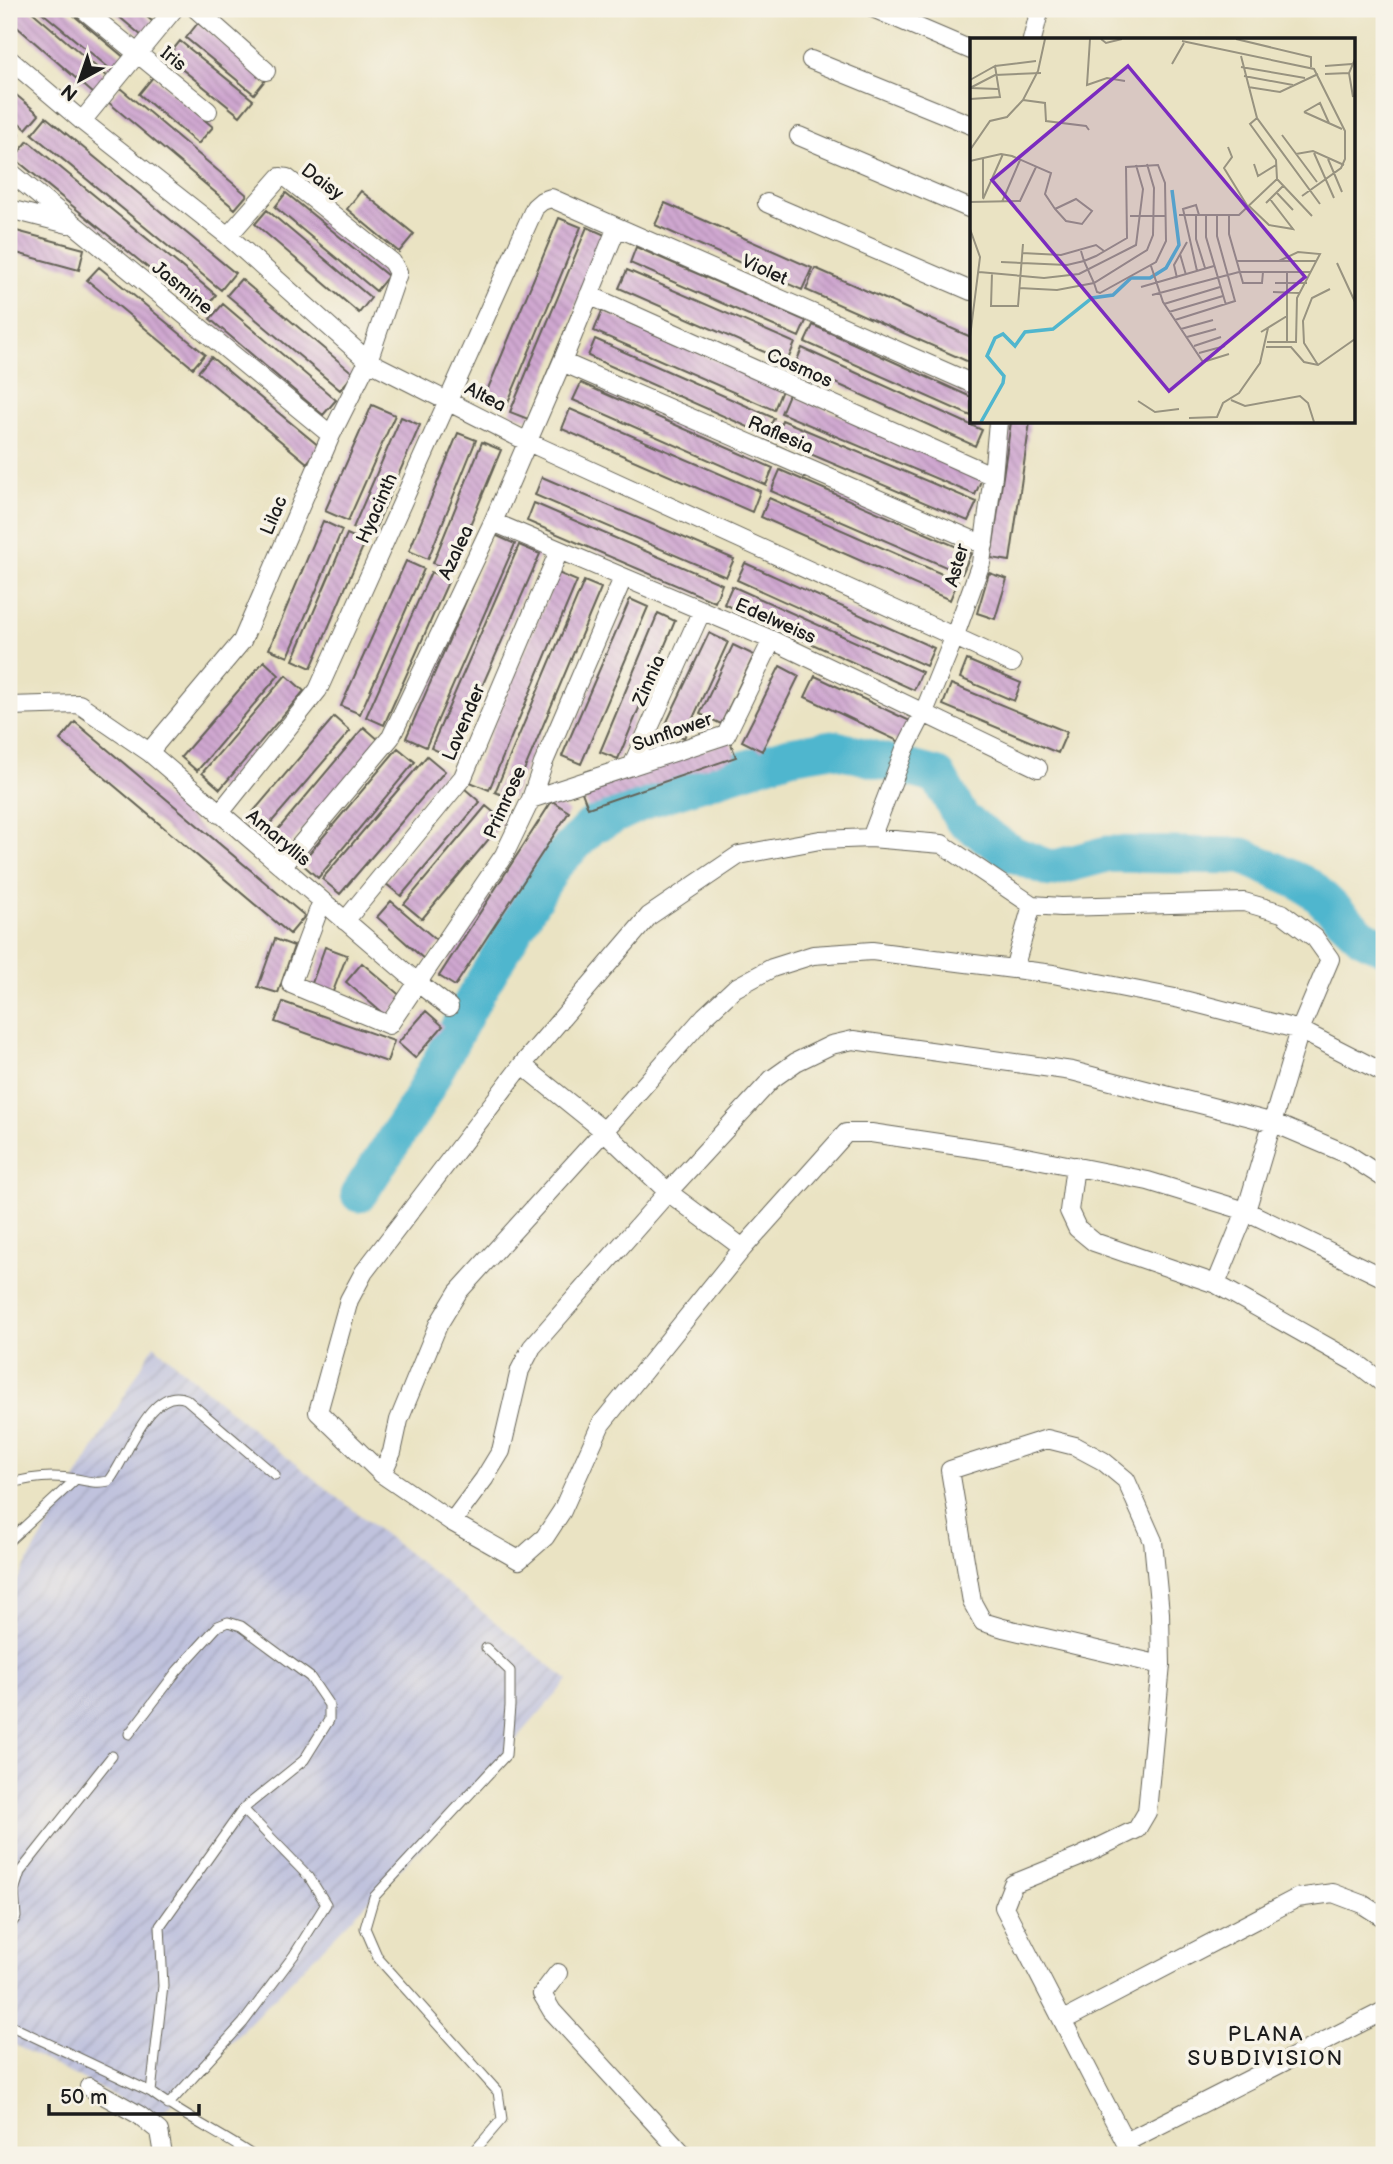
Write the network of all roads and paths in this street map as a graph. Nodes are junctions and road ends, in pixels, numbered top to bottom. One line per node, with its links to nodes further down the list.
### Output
1 (83, 9): 8 (street, Iris)
2 (174, 9): 8 (street)
3 (196, 9): 11 (street)
4 (875, 9): 7 (street)
5 (1040, 9): 6 (street)
6 (1033, 38)
7 (970, 50)
8 (137, 55): 12 (street, Iris); 13 (street)
9 (9, 59): 13 (street, Altea)
10 (811, 60): 14 (street)
11 (266, 71)
12 (208, 111)
13 (82, 121): 23 (street, Altea)
14 (970, 125)
15 (799, 136): 20 (street)
16 (9, 171): 21 (street, Jasmine)
17 (541, 201): 22 (street, Violet); 30 (street, Hyacinth)
18 (767, 203): 25 (street)
19 (9, 209): 21 (street)
20 (970, 209)
21 (75, 226): 32 (street, Jasmine)
22 (617, 227): 26 (street, Azalea); 29 (street, Violet)
23 (228, 236): 24 (street, Daisy); 27 (street, Altea)
24 (398, 273): 27 (street, Lilac)
25 (970, 291)
26 (589, 295): 28 (street, Azalea); 34 (street, Cosmos)
27 (368, 361): 30 (street, Altea); 32 (street, Lilac)
28 (562, 362): 33 (street, Azalea); 36 (street, Raflesia)
29 (970, 383)
30 (447, 400): 33 (street, Altea); 49 (street, Hyacinth)
31 (998, 424): 34 (street, Aster)
32 (331, 435): 45 (street, Lilac)
33 (526, 441): 35 (street, Azalea); 40 (street, Altea)
34 (993, 476): 36 (street, Aster)
35 (492, 522): 37 (street, Edelweiss); 51 (street, Azalea)
36 (984, 545): 40 (street, Aster)
37 (559, 551): 38 (street, Edelweiss); 54 (street, Lavender)
38 (623, 578): 39 (street, Edelweiss); 48 (street, Primrose)
39 (702, 610): 41 (street, Edelweiss); 46 (street, Zinnia)
40 (954, 638): 42 (street, Altea); 44 (street, Aster)
41 (772, 640): 44 (street, Edelweiss); 46 (street, Sunflower)
42 (1012, 663)
43 (9, 706): 45 (street, Amaryllis)
44 (924, 712): 47 (street, Edelweiss); 50 (street, Aster)
45 (149, 752): 49 (street, Amaryllis)
46 (632, 766): 48 (street, Sunflower)
47 (1038, 768)
48 (531, 799): 56 (street, Primrose)
49 (219, 814): 51 (street, Amaryllis)
50 (871, 838): 53 (street); 59 (street)
51 (283, 866): 52 (street, Amaryllis)
52 (322, 901): 54 (street, Amaryllis); 56 (street, Primrose)
53 (1032, 905): 55 (street); 58 (street)
54 (345, 920): 56 (street, Amaryllis)
55 (1014, 969): 58 (street); 62 (street)
56 (418, 983): 57 (street, Amaryllis)
57 (449, 1007)
58 (1300, 1030): 60 (street); 61 (street)
59 (522, 1065): 62 (street); 71 (street)
60 (1384, 1073)
61 (1274, 1124): 64 (street); 65 (street); 66 (street)
62 (604, 1131): 65 (street); 71 (street)
63 (1075, 1166): 66 (street); 67 (street); 69 (street)
64 (1384, 1178)
65 (668, 1192): 67 (street); 75 (street)
66 (1246, 1211): 68 (street); 69 (street)
67 (743, 1248): 75 (street)
68 (1384, 1278)
69 (1216, 1284): 70 (street)
70 (1384, 1384)
71 (383, 1474): 75 (street)
72 (275, 1475): 73 (lane)
73 (76, 1479): 74 (lane); 76 (lane)
74 (9, 1484)
75 (452, 1522)
76 (9, 1541)
77 (486, 1648): 94 (lane)
78 (1161, 1665): 78 (street); 86 (street)
79 (129, 1734): 81 (lane)
80 (112, 1755): 83 (lane)
81 (243, 1809): 89 (lane); 90 (lane)
82 (1384, 1919): 86 (street)
83 (9, 1927)
84 (558, 1973): 95 (street)
85 (1384, 2011): 91 (street)
86 (1064, 2020): 91 (street)
87 (9, 2025): 89 (lane)
88 (89, 2087): 92 (street)
89 (151, 2092): 90 (lane)
90 (168, 2105): 93 (lane)
91 (1129, 2149)
92 (163, 2155)
93 (252, 2155)
94 (471, 2155)
95 (684, 2155)

